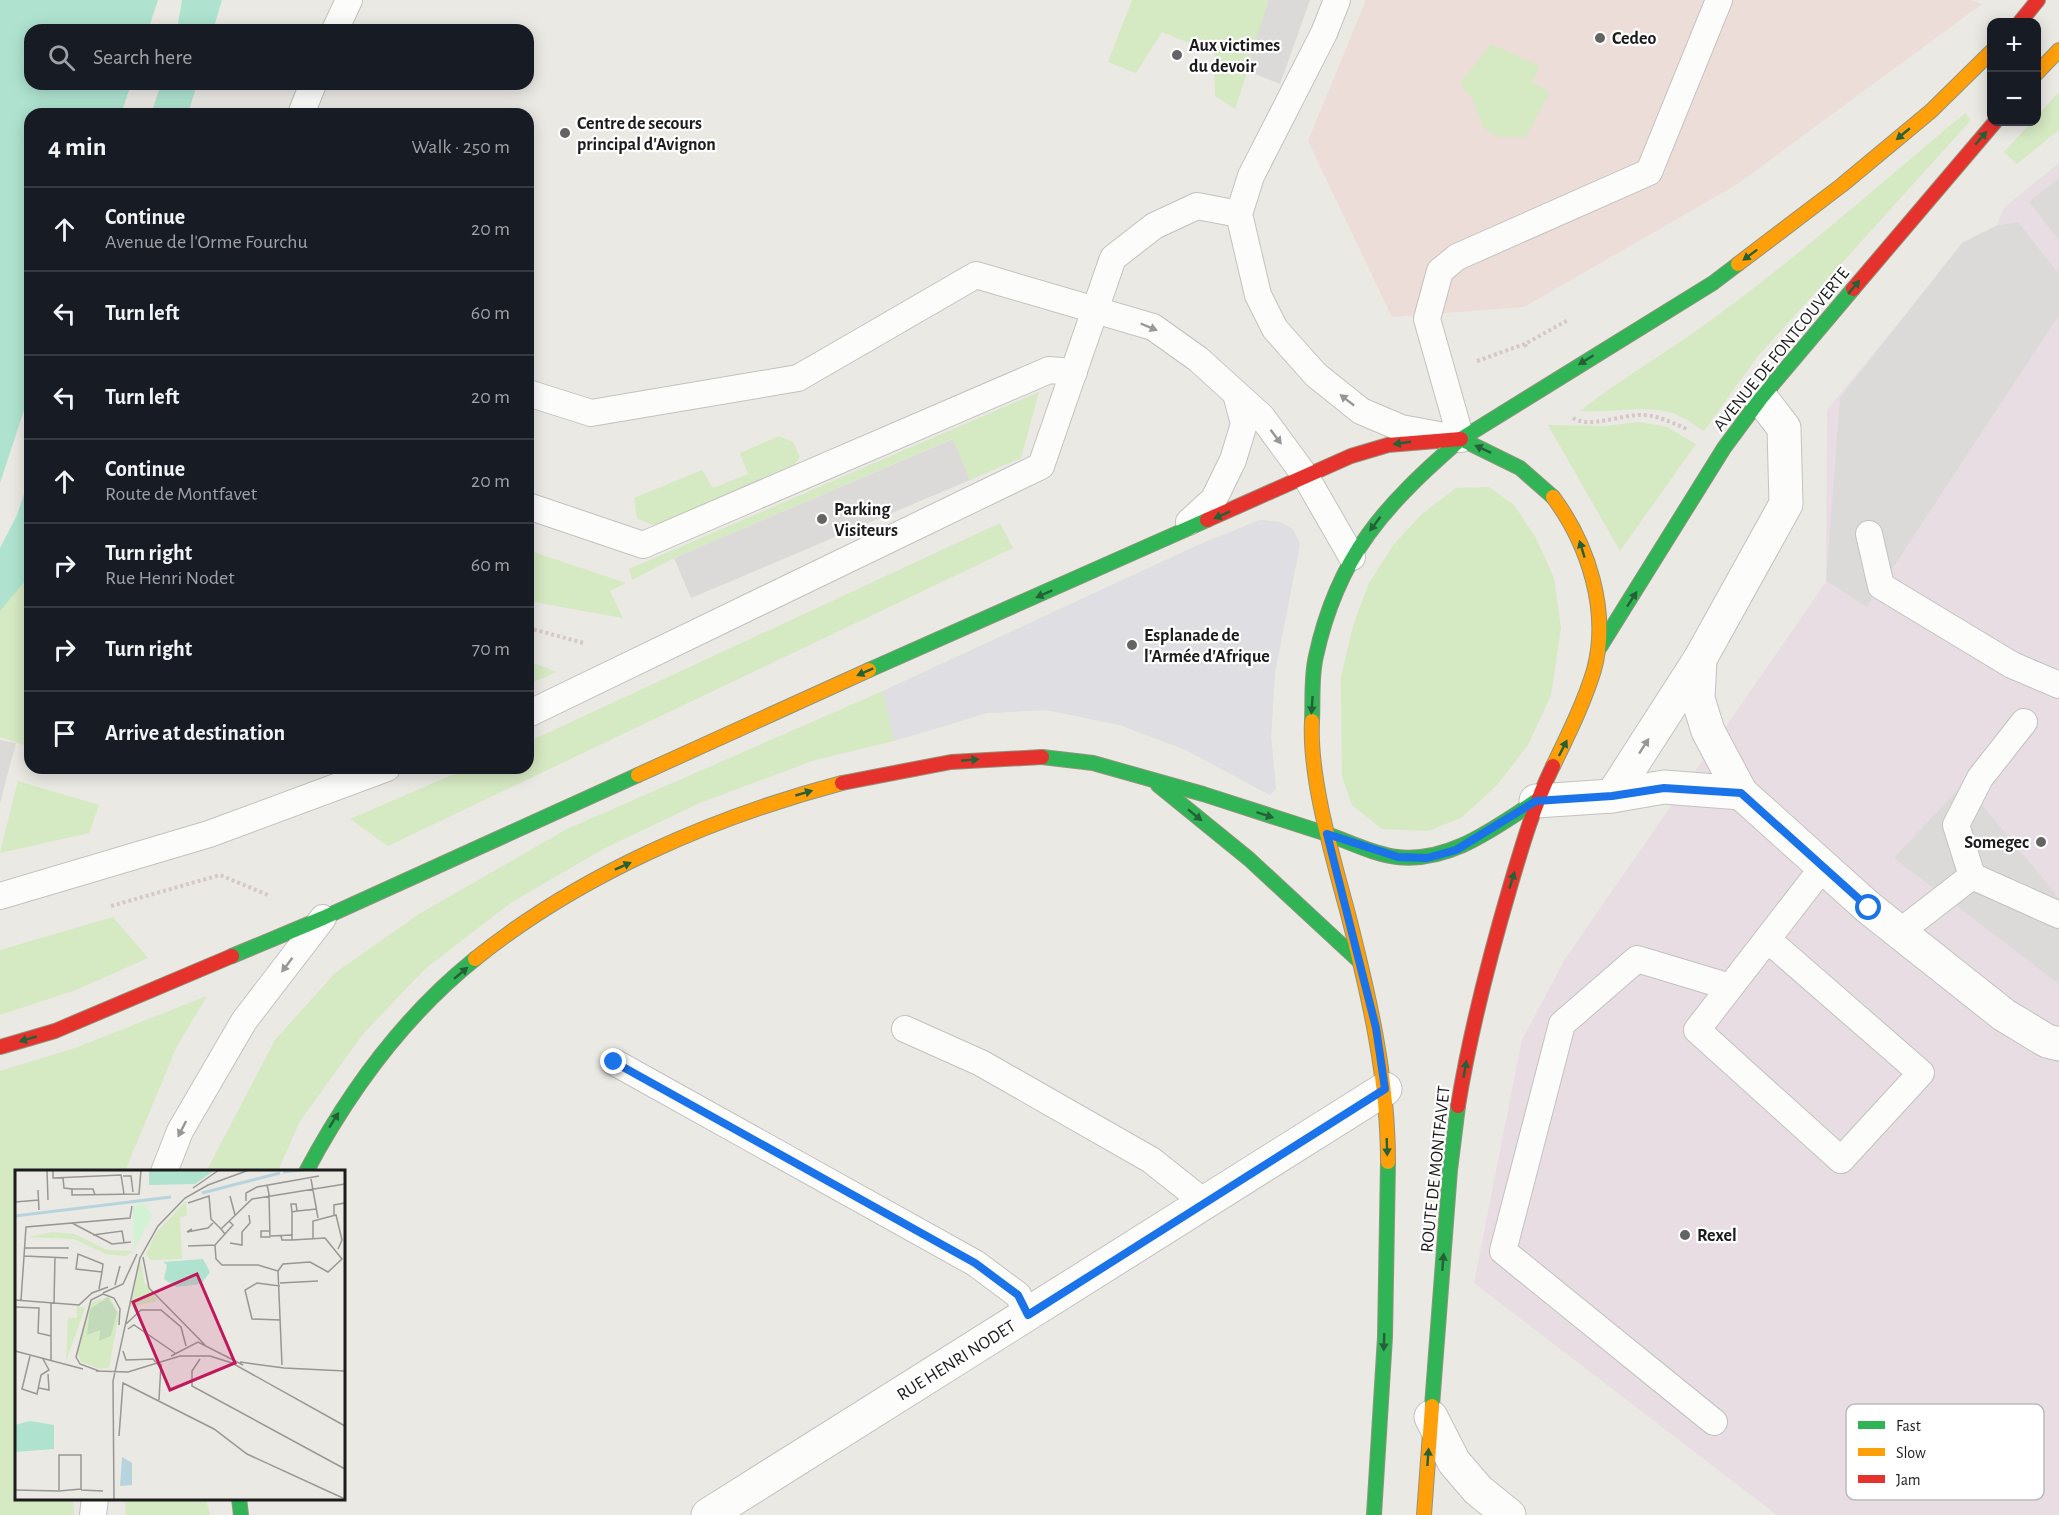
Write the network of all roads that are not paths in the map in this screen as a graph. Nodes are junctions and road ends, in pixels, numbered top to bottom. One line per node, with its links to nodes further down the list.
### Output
1 (349, 0): 6 (lane)
2 (1337, 0): 13 (lane)
3 (1719, 0): 19 (lane)
4 (2038, 0): 5 (main road)
5 (2023, 18)
6 (338, 24)
7 (2059, 50): 9 (main road)
8 (1987, 56): 19 (main road, one-way to 19)
9 (2039, 72)
10 (311, 90): 11 (lane)
11 (303, 108)
12 (1992, 126): 18 (main road, AVENUE DE FONTCOUVERTE, one-way to 12)
13 (1239, 214): 14 (lane); 19 (lane, one-way to 13)
14 (1093, 310): 15 (lane); 16 (lane, one-way to 16); 17 (lane)
15 (1074, 372): 21 (lane); 28 (lane)
16 (1236, 394): 20 (lane, one-way to 20); 23 (lane)
17 (534, 395)
18 (1761, 398): 25 (main road, AVENUE DE FONTCOUVERTE, one-way to 18); 26 (street)
19 (1461, 439): 20 (main road, one-way to 20); 24 (main road, one-way to 24); 25 (main road, one-way to 19)
20 (1306, 477): 23 (main road, one-way to 23); 24 (lane)
21 (534, 508)
22 (1869, 534): 27 (lane)
23 (1173, 537): 40 (main road, one-way to 40)
24 (1352, 557): 35 (main road, one-way to 35)
25 (1600, 647): 34 (main road, ROUTE DE MONTFAVET, one-way to 25)
26 (1700, 659): 32 (street); 33 (street, one-way to 26)
27 (2059, 685)
28 (534, 711)
29 (2024, 722): 37 (lane)
30 (371, 774): 38 (lane)
31 (1150, 778): 35 (main road, one-way to 35); 43 (main road, one-way to 43); 51 (main road, one-way to 31)
32 (1741, 793): 33 (street); 36 (street)
33 (1612, 796): 34 (street)
34 (1536, 801): 35 (main road); 54 (main road, ROUTE DE MONTFAVET, one-way to 34)
35 (1327, 834): 43 (main road)
36 (1823, 867): 41 (street); 42 (lane)
37 (1972, 876): 39 (lane); 41 (lane)
38 (0, 896)
39 (2059, 915)
40 (323, 918): 47 (main road, one-way to 47); 50 (lane, one-way to 50)
41 (1901, 931): 46 (street)
42 (1767, 939): 44 (lane); 44 (lane)
43 (1358, 960): 49 (main road)
44 (1730, 987): 55 (lane)
45 (904, 1029): 52 (lane)
46 (2059, 1044)
47 (0, 1047)
48 (614, 1062): 53 (lane)
49 (1385, 1089): 52 (street, RUE HENRI NODET); 61 (main road, one-way to 61)
50 (165, 1170)
51 (307, 1170)
52 (1204, 1202): 53 (street, RUE HENRI NODET)
53 (1028, 1315): 60 (street, RUE HENRI NODET)
54 (1431, 1417): 62 (main road, ROUTE DE MONTFAVET, one-way to 54); 63 (street)
55 (1714, 1422)
56 (95, 1500): 58 (lane)
57 (239, 1500): 59 (main road)
58 (93, 1515)
59 (241, 1515)
60 (708, 1515)
61 (1374, 1515)
62 (1424, 1515)
63 (1509, 1515)

